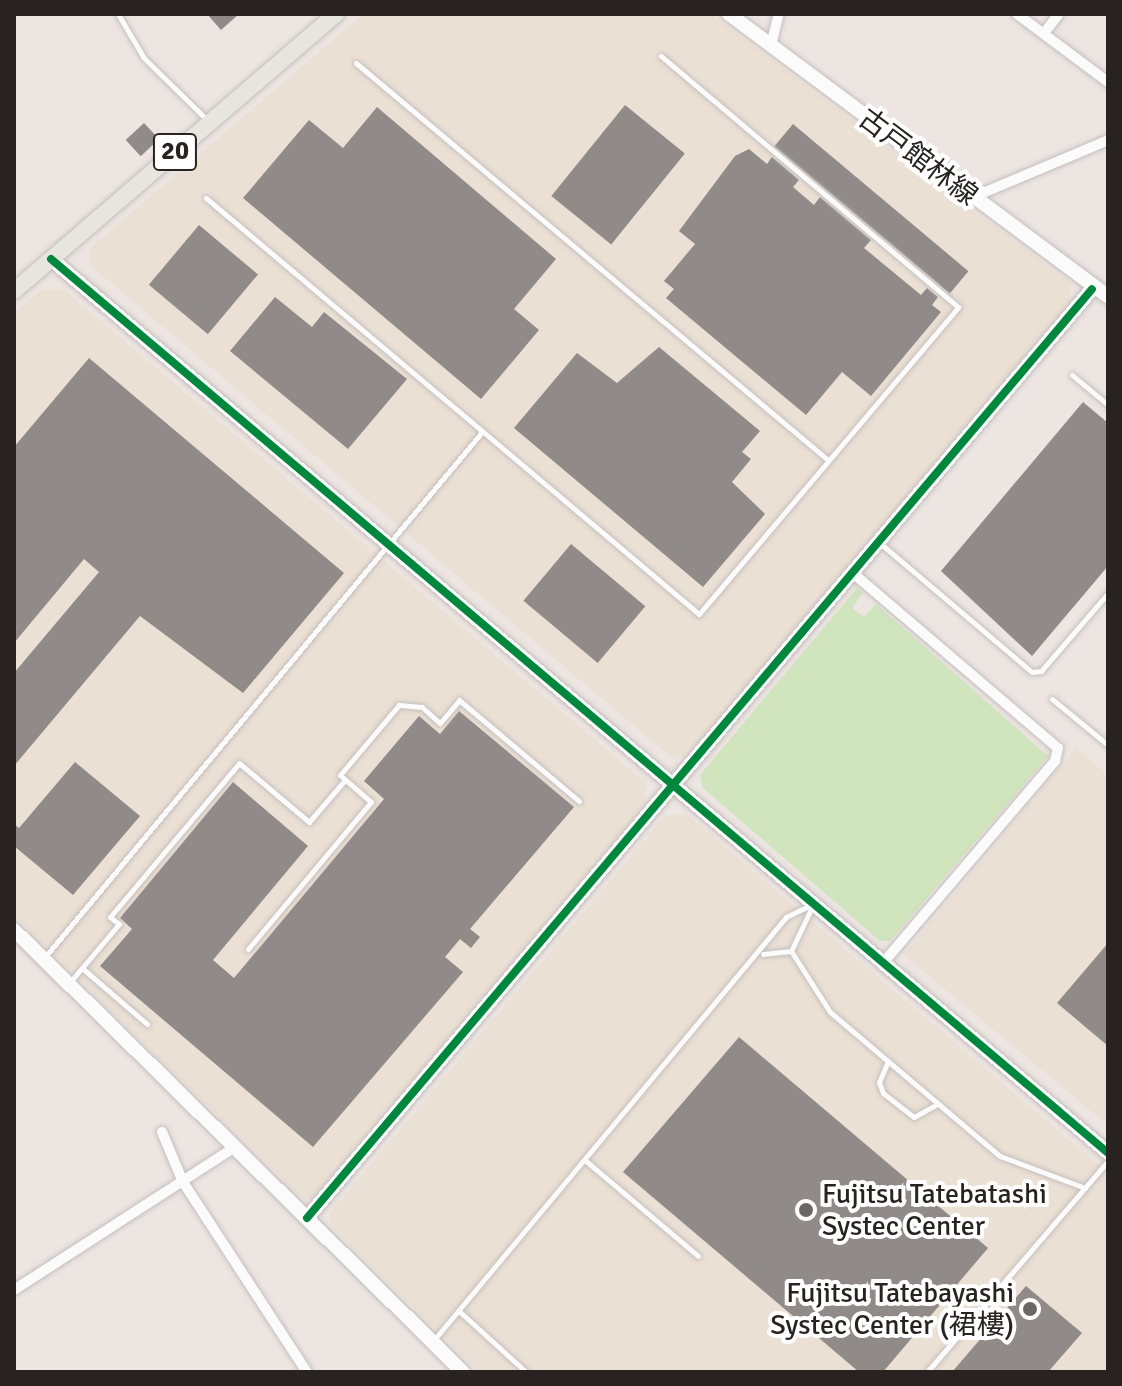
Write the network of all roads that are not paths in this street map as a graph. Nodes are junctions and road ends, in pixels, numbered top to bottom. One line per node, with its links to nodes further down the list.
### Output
1 (118, 14): 12 (lane)
2 (336, 14): 12 (main road, 20)
3 (729, 14): 8 (street, 古戸館林線)
4 (779, 14): 8 (street)
5 (1017, 14): 7 (street)
6 (1059, 14): 7 (street)
7 (1044, 33): 11 (street)
8 (771, 45): 15 (street, 古戸館林線)
9 (661, 56): 23 (lane)
10 (356, 63): 23 (lane)
11 (1108, 82)
12 (209, 123): 16 (main road, 20)
13 (1108, 140): 15 (street)
14 (206, 198): 22 (lane)
15 (971, 198): 17 (street, 古戸館林線)
16 (51, 259): 18 (main road, 20); 24 (street)
17 (1092, 289): 19 (street, 古戸館林線); 25 (street)
18 (14, 291)
19 (1108, 297)
20 (1072, 375): 21 (lane)
21 (1108, 405)
22 (482, 432): 23 (lane); 24 (lane)
23 (828, 460)
24 (389, 542): 31 (street); 38 (lane)
25 (881, 543): 26 (street); 27 (lane)
26 (854, 574): 31 (street); 39 (street)
27 (1108, 593)
28 (1052, 699): 29 (lane)
29 (1108, 745)
30 (345, 780): 32 (lane); 35 (lane); 40 (lane)
31 (675, 786): 33 (street); 52 (street)
32 (579, 801)
33 (813, 904): 36 (lane); 37 (lane); 39 (street)
34 (14, 930): 38 (street)
35 (248, 949)
36 (791, 951): 37 (lane); 43 (lane)
37 (762, 954): 48 (lane)
38 (44, 959): 41 (street)
39 (883, 963): 47 (street)
40 (82, 968): 41 (lane); 42 (lane)
41 (69, 984): 46 (street)
42 (147, 1024)
43 (888, 1061): 44 (lane); 44 (lane)
44 (937, 1104): 51 (lane)
45 (162, 1132): 50 (street)
46 (235, 1147): 50 (street); 52 (street)
47 (1108, 1153)
48 (586, 1161): 53 (lane); 55 (lane)
49 (1108, 1161): 51 (lane)
50 (183, 1182): 54 (street); 57 (street)
51 (1085, 1188): 60 (lane)
52 (307, 1218): 56 (street)
53 (698, 1256)
54 (14, 1290)
55 (459, 1311): 56 (lane); 59 (lane)
56 (432, 1342): 58 (street)
57 (307, 1372)
58 (463, 1372)
59 (526, 1372)
60 (927, 1372)

